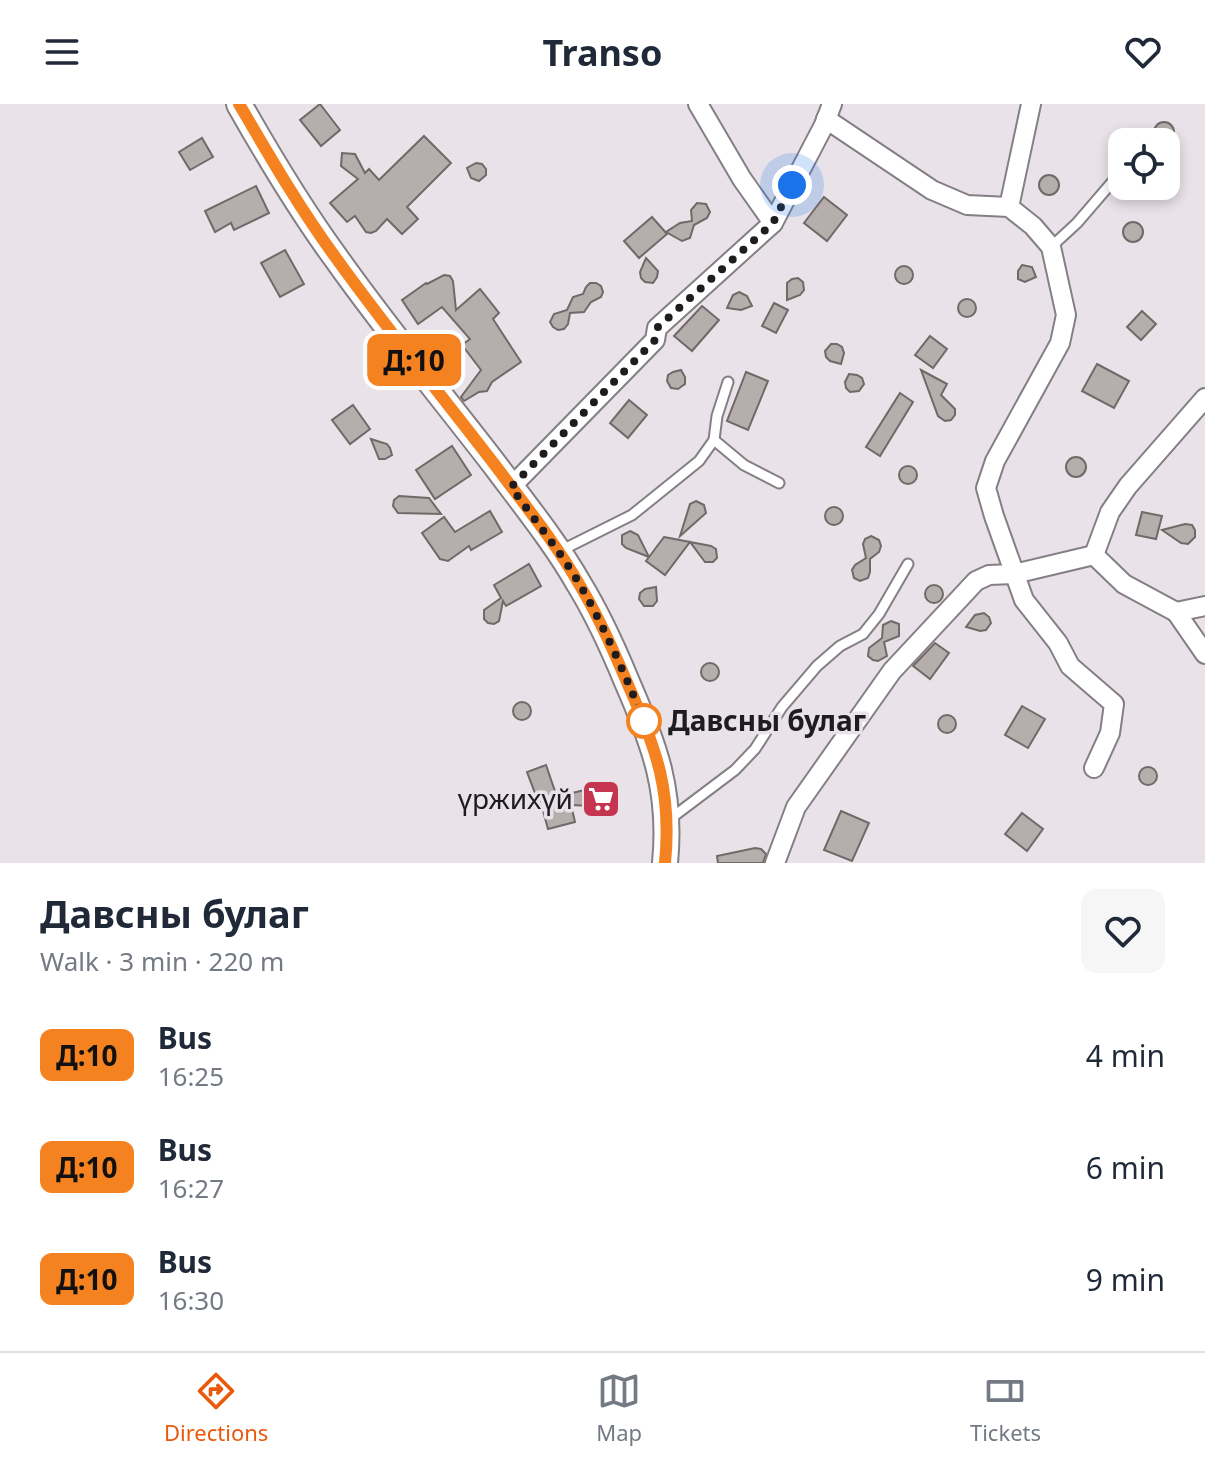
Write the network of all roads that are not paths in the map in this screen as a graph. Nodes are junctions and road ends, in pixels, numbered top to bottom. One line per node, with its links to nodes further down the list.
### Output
1 (239, 104): 13 (street)
2 (698, 104): 7 (street)
3 (1031, 104): 6 (street)
4 (829, 112): 6 (street); 7 (street)
5 (1108, 187): 8 (lane)
6 (1009, 207): 8 (street)
7 (773, 223): 13 (street)
8 (1051, 247): 17 (street)
9 (728, 382): 11 (lane)
10 (1205, 398): 15 (street)
11 (714, 440): 12 (lane); 14 (lane)
12 (779, 483)
13 (511, 487): 14 (street)
14 (559, 552): 22 (street)
15 (1094, 555): 17 (street); 19 (street)
16 (908, 564): 22 (lane)
17 (1014, 574): 21 (street); 24 (street)
18 (1205, 606): 19 (street)
19 (1176, 612): 20 (street)
20 (1205, 654)
21 (1094, 768)
22 (668, 821): 23 (street)
23 (665, 863)
24 (775, 863)

